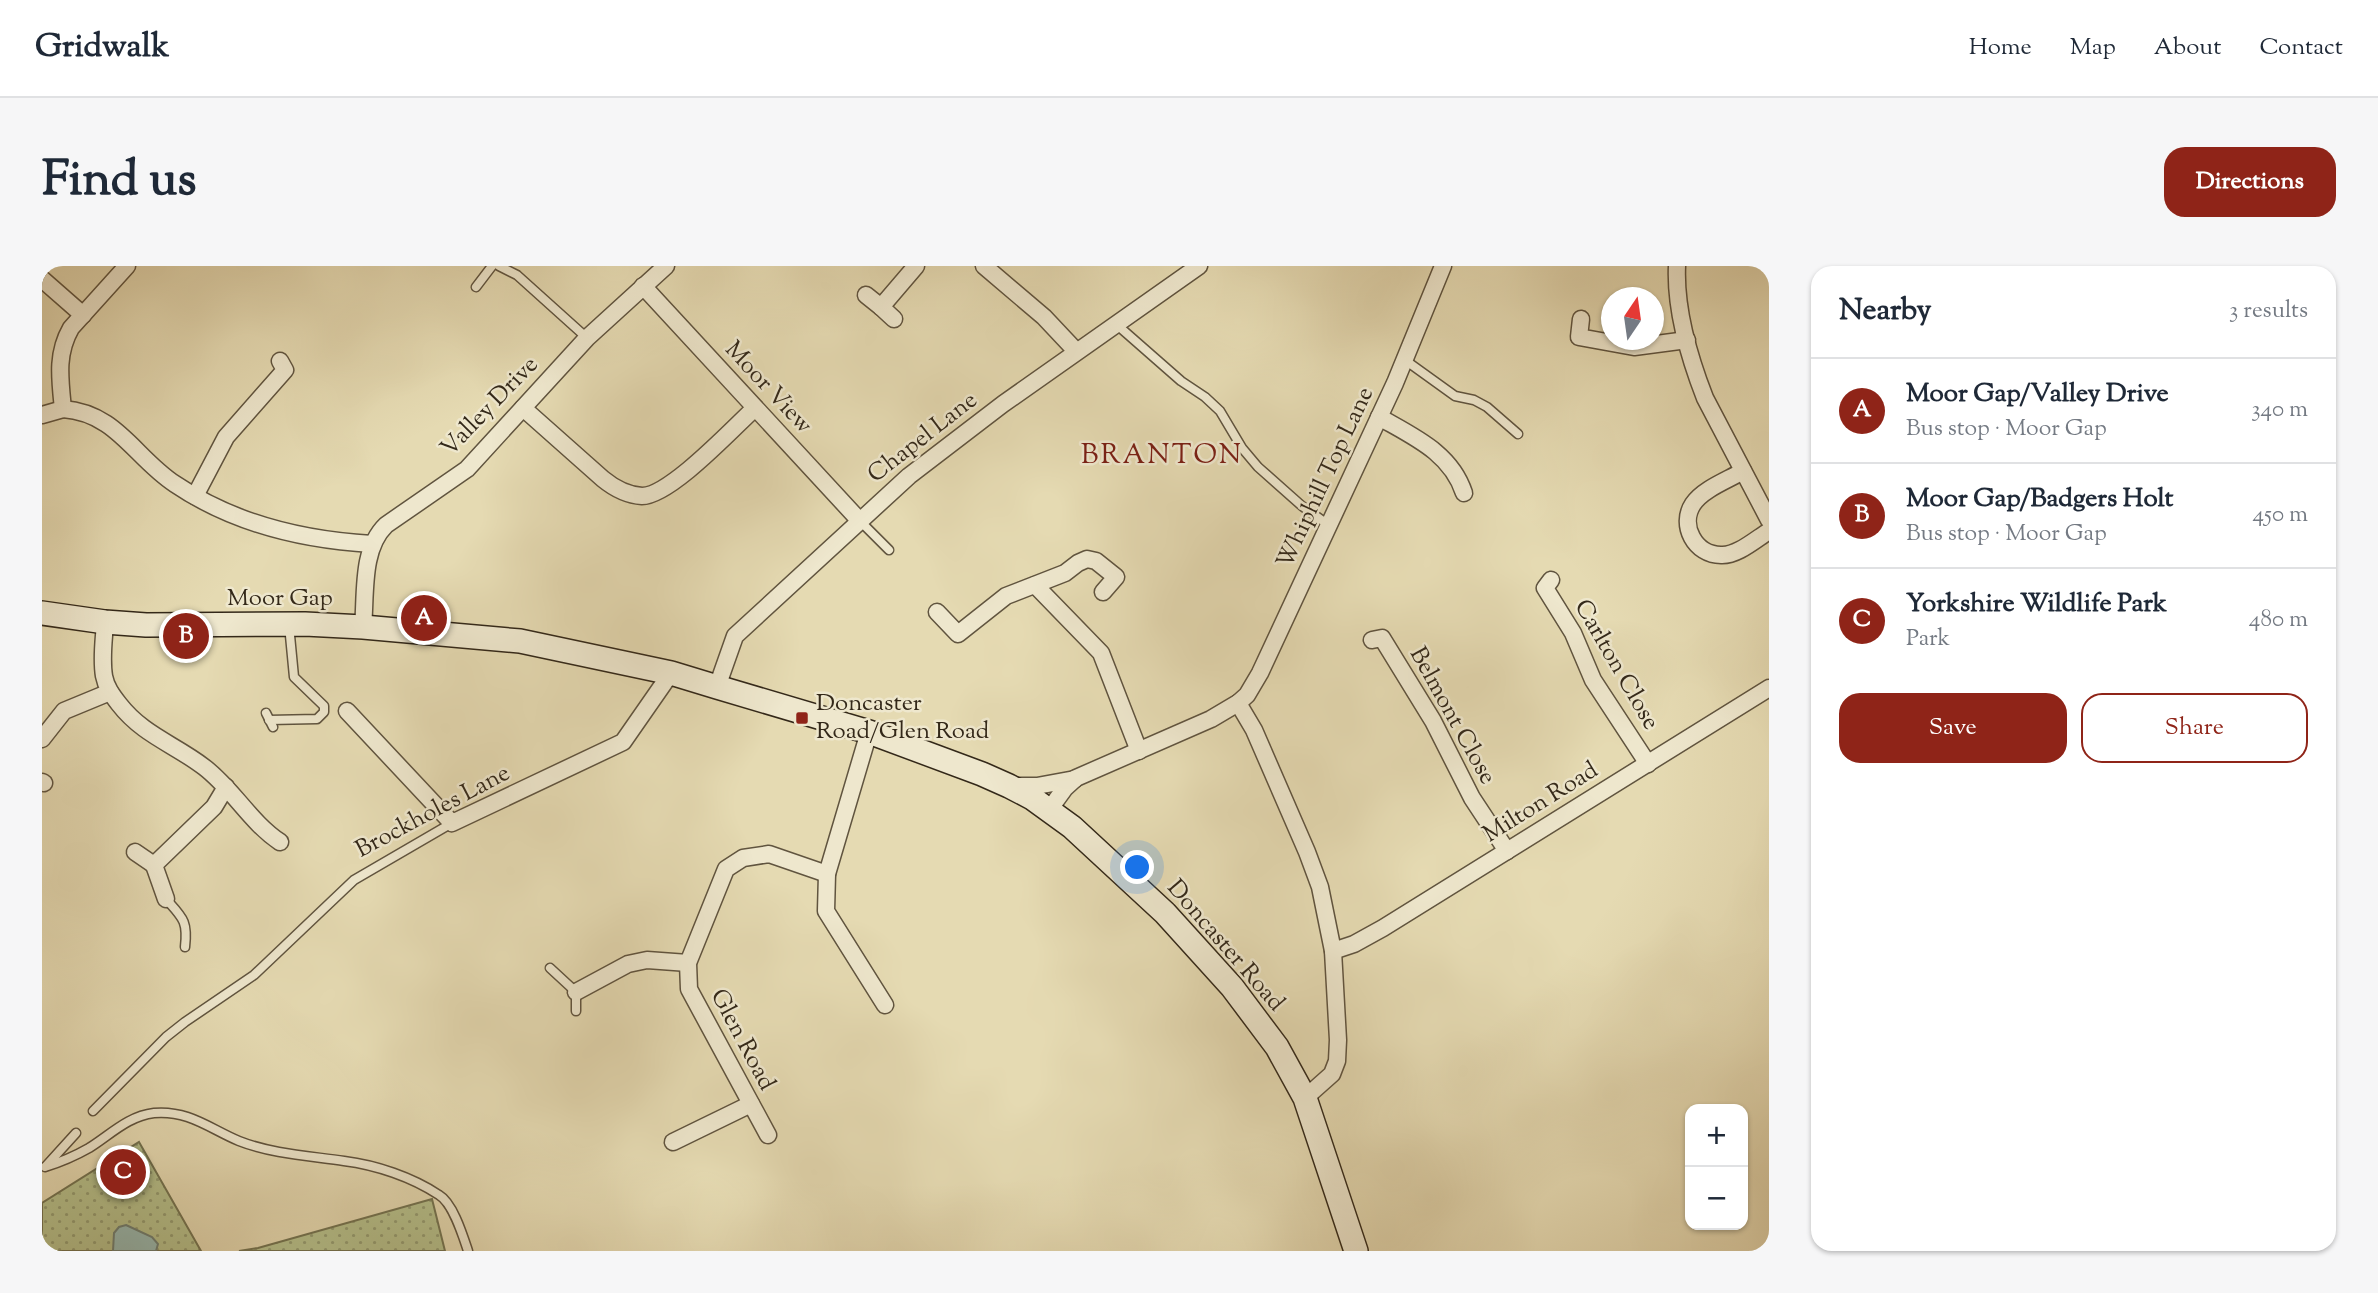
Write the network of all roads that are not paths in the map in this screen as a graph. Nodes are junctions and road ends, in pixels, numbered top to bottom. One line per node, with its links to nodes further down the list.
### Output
1 (127, 266): 15 (street)
2 (492, 266): 12 (lane)
3 (499, 266): 20 (lane)
4 (666, 266): 11 (street, Valley Drive)
5 (916, 266): 14 (street)
6 (984, 266): 22 (street)
7 (1199, 266): 18 (street, Chapel Lane)
8 (1443, 266): 24 (street, Whiphill Top Lane)
9 (1676, 266): 21 (street)
10 (42, 279): 15 (street)
11 (643, 286): 20 (street, Valley Drive); 27 (street, Moor View)
12 (476, 287)
13 (866, 295): 14 (street)
14 (881, 307): 16 (street)
15 (83, 315): 28 (street)
16 (894, 319)
17 (1581, 319): 19 (street)
18 (1116, 324): 22 (street, Chapel Lane); 37 (lane)
19 (1579, 337): 21 (street); 23 (street)
20 (587, 338): 26 (street, Valley Drive)
21 (1687, 340): 32 (street)
22 (1076, 351): 35 (street, Chapel Lane)
23 (1576, 354)
24 (1405, 360): 30 (street, Whiphill Top Lane); 31 (lane)
25 (287, 368): 34 (street)
26 (523, 408): 27 (street); 39 (street, Valley Drive)
27 (755, 408): 35 (street, Moor View)
28 (63, 409): 29 (street); 34 (street)
29 (42, 415)
30 (1379, 417): 33 (street); 37 (street, Whiphill Top Lane)
31 (1518, 434)
32 (1743, 471): 36 (street); 38 (street)
33 (1465, 483)
34 (195, 496): 39 (street)
35 (859, 520): 40 (lane); 51 (street, Chapel Lane)
36 (1769, 520)
37 (1330, 526): 54 (street, Whiphill Top Lane)
38 (1769, 531)
39 (372, 544): 48 (street)
40 (889, 550)
41 (1035, 585): 43 (street); 44 (street); 59 (street)
42 (1543, 585): 60 (street, Carlton Close)
43 (1103, 592)
44 (937, 612)
45 (42, 613): 46 (main road, Moor Gap)
46 (105, 622): 47 (main road, Moor Gap); 53 (street)
47 (289, 624): 48 (main road, Moor Gap); 56 (lane)
48 (363, 627): 50 (main road, Moor Gap)
49 (1380, 636): 67 (street, Belmont Close)
50 (671, 673): 51 (main road, Doncaster Road); 65 (street, Brockholes Lane)
51 (717, 687): 57 (main road, Doncaster Road)
52 (1769, 688): 60 (street, Milton Road)
53 (110, 692): 58 (street); 63 (street)
54 (1238, 703): 59 (street, Whiphill Top Lane); 73 (street)
55 (347, 711): 65 (street)
56 (269, 720)
57 (869, 732): 62 (main road, Doncaster Road); 70 (street)
58 (42, 739)
59 (1139, 751): 61 (street, Whiphill Top Lane)
60 (1648, 764): 67 (street, Milton Road)
61 (1075, 779): 62 (street); 64 (street, Whiphill Top Lane)
62 (1009, 786): 64 (main road, Doncaster Road)
63 (226, 788): 66 (street); 69 (street)
64 (1049, 810): 79 (main road, Doncaster Road)
65 (452, 823): 81 (lane, Brockholes Lane)
66 (280, 842)
67 (1507, 851): 73 (street, Milton Road)
68 (135, 852): 69 (street)
69 (154, 865): 71 (street)
70 (827, 874): 74 (street); 77 (street)
71 (166, 899): 72 (lane)
72 (185, 947)
73 (1333, 951): 79 (street)
74 (688, 963): 76 (street); 80 (street, Glen Road)
75 (550, 968): 76 (lane)
76 (576, 992): 78 (lane)
77 (885, 1005)
78 (576, 1011)
79 (1305, 1098): 87 (main road, Doncaster Road)
80 (751, 1104): 83 (street, Glen Road); 84 (street)
81 (93, 1111)
82 (76, 1133): 85 (lane)
83 (768, 1135)
84 (673, 1142)
85 (44, 1169): 86 (lane)
86 (468, 1251)
87 (1356, 1251)

